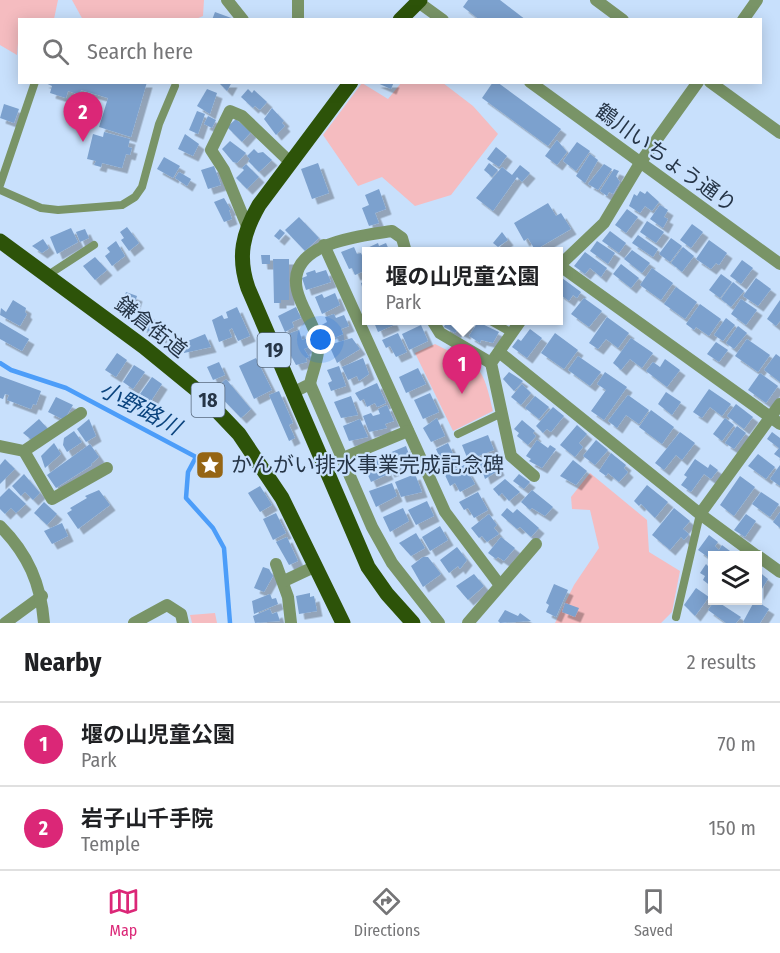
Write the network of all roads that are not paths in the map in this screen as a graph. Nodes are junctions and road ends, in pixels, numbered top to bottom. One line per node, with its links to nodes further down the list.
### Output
1 (227, 0): 6 (street)
2 (298, 0): 7 (street)
3 (596, 0): 10 (street)
4 (758, 0): 11 (street)
5 (417, 1): 8 (main road); 9 (street)
6 (241, 18)
7 (298, 18)
8 (402, 18)
9 (440, 18)
10 (620, 18)
11 (744, 18)
12 (34, 84): 21 (lane)
13 (350, 84): 19 (main road, 19)
14 (533, 84): 20 (street, 鶴川いちょう通り)
15 (697, 84): 20 (street)
16 (713, 84): 18 (street)
17 (175, 86): 22 (lane)
18 (780, 133)
19 (291, 162): 23 (main road, 19); 23 (street)
20 (640, 163): 28 (street); 29 (street, 鶴川いちょう通り)
21 (0, 185)
22 (0, 190)
23 (247, 226): 39 (main road, 19)
24 (0, 241): 31 (main road, 鎌倉街道 / 18)
25 (94, 245): 31 (lane)
26 (324, 245): 27 (street); 38 (street); 44 (street)
27 (405, 247)
28 (563, 263)
29 (780, 264)
30 (563, 270): 43 (street)
31 (48, 275): 57 (main road, 鎌倉街道 / 18)
32 (435, 325): 37 (street)
33 (497, 325): 35 (lane)
34 (517, 325): 35 (street)
35 (512, 333): 36 (street)
36 (499, 352): 37 (street); 51 (street)
37 (491, 363): 42 (street)
38 (310, 384): 39 (street); 48 (street)
39 (292, 393): 69 (main road, 19)
40 (780, 404): 43 (street)
41 (81, 413): 47 (street)
42 (502, 413): 45 (lane); 50 (street)
43 (775, 421): 51 (street)
44 (408, 431): 48 (street); 60 (street)
45 (458, 434)
46 (0, 446): 47 (street)
47 (24, 451): 49 (street)
48 (342, 458): 70 (street)
49 (107, 468)
50 (534, 476)
51 (700, 514): 54 (street); 62 (lane)
52 (0, 526): 61 (street)
53 (536, 544): 60 (street)
54 (750, 551)
55 (762, 559): 58 (street)
56 (276, 564): 59 (street)
57 (316, 566): 59 (street); 68 (main road, 鎌倉街道 / 18)
58 (780, 572)
59 (284, 580): 67 (street)
60 (499, 584): 71 (street)
61 (42, 596): 63 (street); 64 (street)
62 (676, 617)
63 (5, 623)
64 (44, 623)
65 (134, 623): 66 (street)
66 (183, 623)
67 (291, 623)
68 (343, 623)
69 (413, 623)
70 (440, 623)
71 (468, 623)

